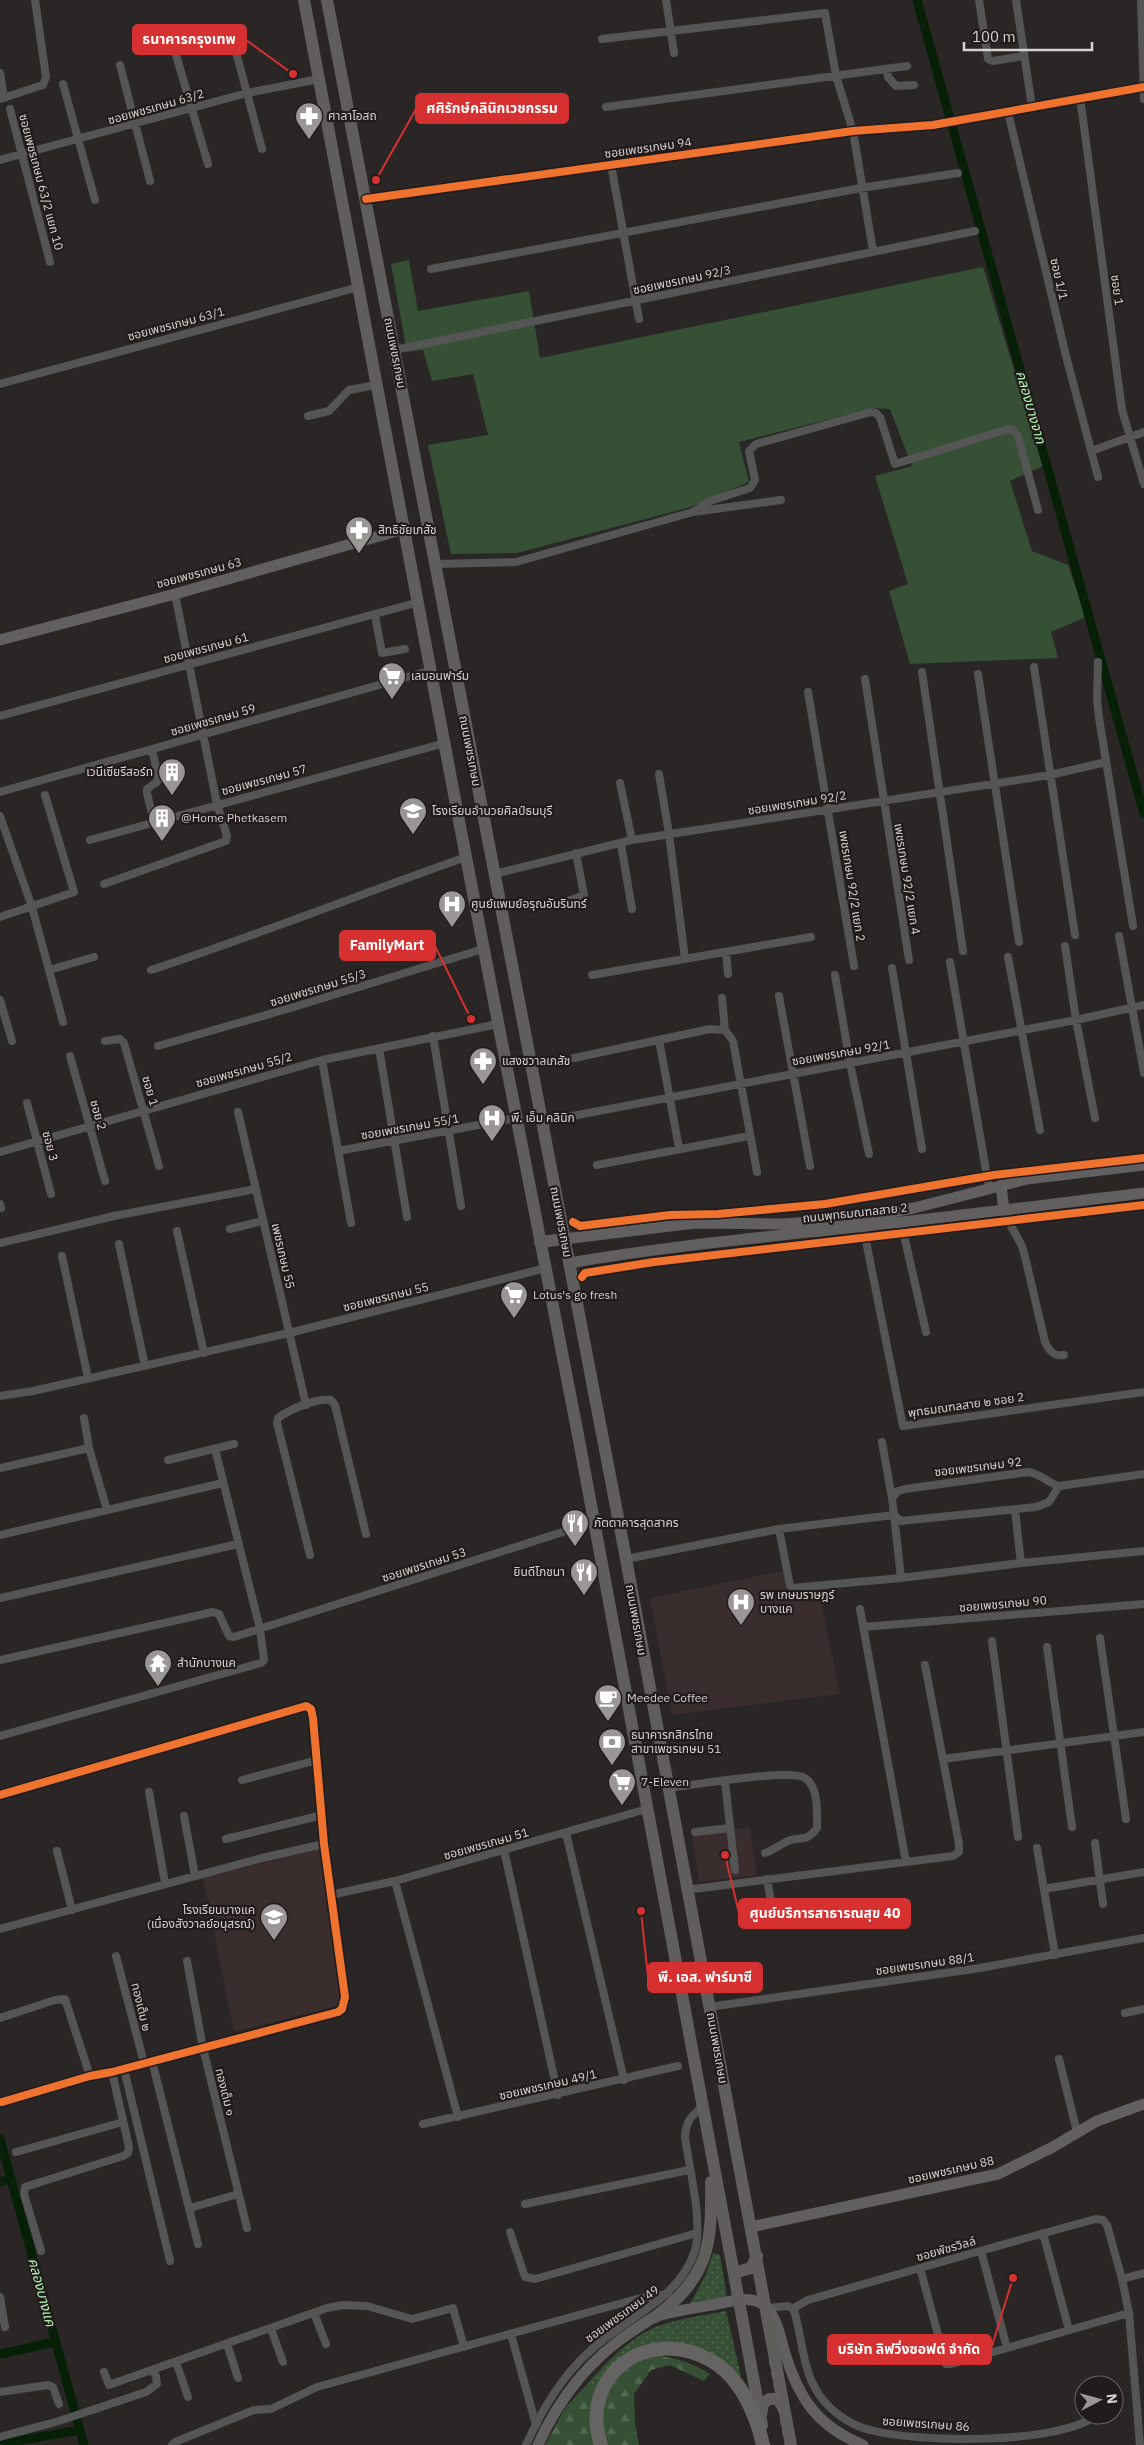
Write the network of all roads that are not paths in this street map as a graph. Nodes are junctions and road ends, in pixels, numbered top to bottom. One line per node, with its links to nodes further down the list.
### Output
1 (35, 0): 25 (street)
2 (304, 0): 19 (main road, ถนนเพชรเกษม)
3 (327, 0): 44 (main road, ถนนเพชรเกษม)
4 (666, 0): 8 (street)
5 (979, 0): 13 (street)
6 (1016, 0): 13 (street)
7 (1141, 0): 22 (street)
8 (671, 32): 9 (street); 11 (street); 18 (street)
9 (602, 39)
10 (233, 41): 23 (street)
11 (674, 53)
12 (176, 55): 29 (street)
13 (1023, 56): 28 (street)
14 (120, 65): 32 (street)
15 (907, 66): 16 (street)
16 (887, 69): 18 (street); 21 (street)
17 (0, 73): 25 (street)
18 (836, 76): 27 (street); 33 (street)
19 (319, 79): 23 (street, ซอยเพชรเกษม 63/2); 43 (main road, ถนนเพชรเกษม)
20 (62, 84): 34 (street)
21 (914, 85)
22 (1143, 87): 24 (street, ซอยเพชรเกษม 94); 26 (street)
23 (247, 93): 29 (street, ซอยเพชรเกษม 63/2); 35 (street)
24 (1080, 97): 28 (street, ซอยเพชรเกษม 94); 59 (street, ซอย 1)
25 (2, 99)
26 (1144, 99)
27 (606, 107)
28 (1032, 107): 31 (street, ซอยเพชรเกษม 94)
29 (190, 108): 32 (street, ซอยเพชรเกษม 63/2); 38 (street)
30 (10, 109): 36 (street, ซอยเพชรเกษม 63/2 แยก 10)
31 (1008, 112): 33 (street, ซอยเพชรเกษม 94); 60 (street, ซอย 1/1)
32 (135, 124): 34 (street, ซอยเพชรเกษม 63/2); 41 (street)
33 (853, 131): 39 (street, ซอยเพชรเกษม 94); 42 (street)
34 (79, 140): 36 (street, ซอยเพชรเกษม 63/2); 45 (street)
35 (262, 149)
36 (21, 154): 37 (street, ซอยเพชรเกษม 63/2); 49 (street, ซอยเพชรเกษม 63/2 แยก 10)
37 (0, 160)
38 (208, 164)
39 (611, 164): 44 (street, ซอยเพชรเกษม 94); 47 (street)
40 (958, 173): 42 (street)
41 (150, 181)
42 (861, 188): 47 (street); 48 (street)
43 (342, 193): 44 (main road); 51 (main road, ถนนเพชรเกษม)
44 (365, 194): 54 (main road, ถนนเพชรเกษม)
45 (94, 200)
46 (975, 231): 48 (street, ซอยเพชรเกษม 92/3)
47 (624, 234): 50 (street); 52 (street)
48 (873, 251): 52 (street, ซอยเพชรเกษม 92/3)
49 (50, 262)
50 (431, 269)
51 (359, 287): 55 (street, ซอยเพชรเกษม 63/1); 56 (main road, ถนนเพชรเกษม)
52 (636, 301): 53 (street); 54 (street, ซอยเพชรเกษม 92/3)
53 (639, 319)
54 (394, 350): 67 (main road, ถนนเพชรเกษม)
55 (0, 384)
56 (376, 385): 57 (street); 66 (main road, ถนนเพชรเกษม)
57 (308, 416)
58 (1144, 432): 59 (street)
59 (1130, 438): 60 (street); 62 (street, ซอย 1)
60 (1092, 451): 61 (street, ซอย 1/1)
61 (1098, 477)
62 (1144, 484)
63 (780, 500): 65 (street)
64 (1038, 510): 65 (street)
65 (693, 512): 67 (street)
66 (404, 529): 68 (main road, ซอยเพชรเกษม 63); 69 (main road, ถนนเพชรเกษม)
67 (435, 564): 104 (main road, ถนนเพชรเกษม)
68 (175, 594): 71 (main road, ซอยเพชรเกษม 63); 74 (street)
69 (419, 602): 70 (street, ซอยเพชรเกษม 61); 76 (main road, ถนนเพชรเกษม)
70 (374, 615): 72 (street); 74 (street, ซอยเพชรเกษม 61)
71 (0, 640)
72 (406, 649)
73 (1098, 662): 85 (street)
74 (190, 664): 81 (street, ซอยเพชรเกษม 61); 82 (street)
75 (1034, 667): 87 (street)
76 (432, 670): 82 (street, ซอยเพชรเกษม 59); 83 (main road, ถนนเพชรเกษม)
77 (922, 672): 91 (street)
78 (978, 674): 89 (street)
79 (865, 680): 93 (street, เพชรเกษม 92/2 แยก 4)
80 (808, 692): 95 (street, เพชรเกษม 92/2 แยก 2)
81 (0, 716)
82 (203, 734): 84 (street, ซอยเพชรเกษม 59); 94 (street)
83 (445, 743): 94 (street, ซอยเพชรเกษม 57); 103 (main road, ถนนเพชรเกษม)
84 (152, 750): 90 (street, ซอยเพชรเกษม 59); 97 (street)
85 (1106, 762): 87 (street, ซอยเพชรเกษม 92/2); 110 (street)
86 (659, 774): 98 (street)
87 (1050, 775): 89 (street, ซอยเพชรเกษม 92/2); 111 (street)
88 (620, 783): 100 (street)
89 (995, 783): 91 (street, ซอยเพชรเกษม 92/2); 114 (street)
90 (0, 792)
91 (938, 792): 93 (street, ซอยเพชรเกษม 92/2); 117 (street)
92 (45, 795): 107 (street)
93 (884, 801): 95 (street, ซอยเพชรเกษม 92/2); 122 (street, เพชรเกษม 92/2 แยก 4)
94 (217, 804): 97 (street, ซอยเพชรเกษม 57); 105 (street)
95 (828, 810): 98 (street, ซอยเพชรเกษม 92/2); 124 (street, เพชรเกษม 92/2 แยก 2)
96 (0, 816): 107 (street)
97 (154, 822): 99 (street, ซอยเพชรเกษม 57)
98 (669, 834): 100 (street, ซอยเพชรเกษม 92/2); 121 (street)
99 (90, 840)
100 (632, 840): 101 (street, ซอยเพชรเกษม 92/2)
101 (621, 844): 102 (street, ซอยเพชรเกษม 92/2); 108 (street)
102 (576, 854): 104 (street, ซอยเพชรเกษม 92/2); 106 (street)
103 (466, 857): 116 (main road, ถนนเพชรเกษม); 127 (street)
104 (494, 874): 131 (main road, ถนนเพชรเกษม)
105 (104, 884)
106 (562, 903)
107 (32, 907): 109 (street); 126 (street)
108 (632, 909)
109 (0, 917)
110 (1133, 926)
111 (1075, 935)
112 (1119, 936): 137 (street)
113 (811, 937): 118 (street)
114 (1020, 942)
115 (1065, 946): 138 (street)
116 (484, 949): 135 (main road, ถนนเพชรเกษม); 148 (street, ซอยเพชรเกษม 55/3)
117 (963, 950)
118 (726, 952): 121 (street); 129 (street)
119 (94, 957): 126 (street)
120 (1008, 957): 142 (street)
121 (685, 959): 128 (street)
122 (909, 960)
123 (950, 962): 147 (street)
124 (854, 966)
125 (892, 968): 150 (street)
126 (49, 970): 139 (street)
127 (151, 970)
128 (592, 974)
129 (728, 974)
130 (835, 975): 154 (street)
131 (516, 996): 135 (main road); 164 (main road, ถนนเพชรเกษม)
132 (779, 996): 155 (street)
133 (722, 998): 141 (street)
134 (0, 1000): 146 (street)
135 (494, 1002): 140 (main road, ถนนเพชรเกษม)
136 (1144, 1005): 137 (street, ซอยเพชรเกษม 92/1)
137 (1131, 1008): 138 (street, ซอยเพชรเกษม 92/1); 156 (street)
138 (1076, 1020): 142 (street, ซอยเพชรเกษม 92/1); 163 (street)
139 (62, 1022)
140 (498, 1024): 143 (street, ซอยเพชรเกษม 55/2); 162 (main road, ถนนเพชรเกษม)
141 (726, 1030): 145 (street); 157 (street)
142 (1022, 1030): 147 (street, ซอยเพชรเกษม 92/1); 166 (street)
143 (433, 1036): 149 (street, ซอยเพชรเกษม 55/2); 167 (street)
144 (104, 1040): 160 (street, ซอย 1)
145 (659, 1040): 152 (street); 158 (street)
146 (12, 1041)
147 (963, 1042): 150 (street, ซอยเพชรเกษม 92/1); 183 (street)
148 (158, 1046)
149 (379, 1048): 153 (street, ซอยเพชรเกษม 55/2); 170 (street)
150 (906, 1053): 154 (street, ซอยเพชรเกษม 92/1); 172 (street)
151 (70, 1056): 165 (street, ซอย 2)
152 (574, 1058)
153 (322, 1060): 160 (street, ซอยเพชรเกษม 55/2); 173 (street)
154 (850, 1063): 155 (street, ซอยเพชรเกษม 92/1); 175 (street)
155 (793, 1073): 157 (street, ซอยเพชรเกษม 92/1); 179 (street)
156 (1144, 1073)
157 (740, 1084): 158 (street, ซอยเพชรเกษม 92/1); 168 (street)
158 (670, 1098): 164 (street, ซอยเพชรเกษม 92/1); 171 (street)
159 (27, 1103): 169 (street, ซอย 3)
160 (143, 1110): 165 (street, ซอยเพชรเกษม 55/2); 178 (street, ซอย 1)
161 (238, 1112): 184 (street, เพชรเกษม 55)
162 (516, 1118): 167 (street, ซอยเพชรเกษม 55/1); 197 (main road, ถนนเพชรเกษม)
163 (1095, 1118)
164 (541, 1122): 196 (main road, ถนนเพชรเกษม)
165 (90, 1126): 169 (street, ซอยเพชรเกษม 55/2); 181 (street, ซอย 2)
166 (1040, 1130)
167 (449, 1132): 170 (street, ซอยเพชรเกษม 55/1); 187 (street)
168 (750, 1136): 171 (street); 180 (street)
169 (37, 1141): 174 (street, ซอยเพชรเกษม 55/2); 186 (street, ซอย 3)
170 (394, 1142): 173 (street, ซอยเพชรเกษม 55/1); 189 (street)
171 (679, 1148): 177 (street)
172 (922, 1149)
173 (338, 1151): 192 (street)
174 (0, 1152)
175 (869, 1154)
176 (1144, 1164): 182 (main road, ถนนพุทธมณฑลสาย 2)
177 (597, 1165)
178 (159, 1166)
179 (810, 1166)
180 (757, 1172)
181 (105, 1181)
182 (1001, 1185): 183 (main road, ถนนพุทธมณฑลสาย 2); 188 (main road)
183 (989, 1188): 196 (main road, ถนนพุทธมณฑลสาย 2)
184 (256, 1189): 190 (street, เพชรเกษม 55); 198 (street)
185 (1144, 1193): 188 (main road, ถนนพุทธมณฑลสาย 2)
186 (52, 1194)
187 (461, 1206)
188 (1006, 1210): 191 (main road, ถนนพุทธมณฑลสาย 2); 206 (street)
189 (407, 1217)
190 (263, 1221): 194 (street); 204 (street, เพชรเกษม 55)
191 (901, 1222): 193 (main road, ถนนพุทธมณฑลสาย 2); 203 (street)
192 (351, 1223)
193 (864, 1226): 201 (main road, ถนนพุทธมณฑลสาย 2); 209 (street, พุทธมณฑลสาย ๒ ซอย 2)
194 (230, 1229)
195 (177, 1231): 205 (street)
196 (564, 1239): 197 (main road); 201 (main road, ถนนเพชรเกษม)
197 (540, 1242): 202 (main road, ถนนเพชรเกษม)
198 (0, 1243)
199 (119, 1244): 207 (street)
200 (62, 1256): 208 (street)
201 (569, 1263): 202 (main road); 233 (main road, ถนนเพชรเกษม)
202 (546, 1268): 204 (street, ซอยเพชรเกษม 55); 226 (main road, ถนนเพชรเกษม)
203 (926, 1332)
204 (289, 1333): 205 (street, ซอยเพชรเกษม 55); 211 (street, เพชรเกษม 55)
205 (204, 1353): 207 (street, ซอยเพชรเกษม 55)
206 (1064, 1355)
207 (145, 1366): 208 (street, ซอยเพชรเกษม 55)
208 (88, 1378): 210 (street, ซอยเพชรเกษม 55)
209 (1144, 1392)
210 (0, 1396)
211 (306, 1405): 228 (street); 232 (street)
212 (84, 1418): 215 (street)
213 (882, 1442): 222 (street)
214 (234, 1444): 216 (street)
215 (89, 1448): 218 (street); 223 (street)
216 (215, 1449): 217 (street); 220 (street)
217 (168, 1460)
218 (0, 1468)
219 (1144, 1474): 221 (street)
220 (223, 1483): 223 (street); 230 (street)
221 (1059, 1486): 222 (street, ซอยเพชรเกษม 92); 224 (street)
222 (892, 1498): 225 (street)
223 (107, 1510): 229 (street)
224 (1015, 1510): 225 (street); 234 (street)
225 (894, 1515): 227 (street); 235 (street)
226 (594, 1522): 240 (street, ซอยเพชรเกษม 53); 258 (main road, ถนนเพชรเกษม)
227 (779, 1529): 233 (street); 235 (street)
228 (366, 1534)
229 (0, 1535)
230 (238, 1544): 236 (street); 240 (street)
231 (1144, 1551): 234 (street)
232 (310, 1555)
233 (626, 1560): 255 (main road, ถนนเพชรเกษม)
234 (1020, 1563): 235 (street)
235 (901, 1578)
236 (0, 1598)
237 (1144, 1604): 239 (street, ซอยเพชรเกษม 90)
238 (860, 1608): 239 (street)
239 (863, 1627): 274 (street)
240 (260, 1629): 244 (street, ซอยเพชรเกษม 53); 247 (street)
241 (1100, 1638): 248 (street)
242 (992, 1641): 250 (street)
243 (1047, 1647): 249 (street)
244 (0, 1660)
245 (925, 1665): 251 (street)
246 (1144, 1732): 248 (street)
247 (0, 1736)
248 (1114, 1737): 249 (street); 261 (street)
249 (1060, 1743): 250 (street); 262 (street)
250 (1005, 1750): 251 (street); 266 (street)
251 (943, 1759): 274 (street)
252 (317, 1760): 253 (street); 257 (street); 259 (street)
253 (242, 1780)
254 (725, 1782): 255 (street); 263 (street); 273 (street)
255 (667, 1788): 282 (main road, ถนนเพชรเกษม)
256 (149, 1792): 281 (street)
257 (0, 1796)
258 (646, 1809): 265 (street, ซอยเพชรเกษม 51); 308 (main road, ถนนเพชรเกษม)
259 (322, 1815): 267 (street); 269 (street)
260 (184, 1816): 277 (street)
261 (1126, 1819)
262 (1072, 1827)
263 (730, 1828): 264 (street); 275 (street)
264 (695, 1832)
265 (566, 1834): 271 (street, ซอยเพชรเกษม 51); 304 (street)
266 (1018, 1837)
267 (226, 1839)
268 (1095, 1842): 278 (street)
269 (324, 1844): 277 (street); 284 (street)
270 (1037, 1848): 283 (street)
271 (504, 1850): 280 (street, ซอยเพชรเกษม 51); 305 (street)
272 (57, 1851): 286 (street)
273 (765, 1854)
274 (906, 1862): 279 (street)
275 (736, 1870)
276 (1144, 1872): 278 (street)
277 (195, 1876): 281 (street)
278 (1099, 1878): 283 (street); 285 (street)
279 (767, 1879): 282 (street); 287 (street)
280 (395, 1881): 284 (street, ซอยเพชรเกษม 51); 309 (street)
281 (165, 1883): 286 (street)
282 (686, 1890): 293 (main road, ถนนเพชรเกษม)
283 (1044, 1890): 290 (street)
284 (330, 1896): 297 (street)
285 (1103, 1904)
286 (72, 1910): 288 (street)
287 (819, 1922)
288 (0, 1929)
289 (1144, 1938): 290 (street, ซอยเพชรเกษม 88/1)
290 (1055, 1955): 293 (street, ซอยเพชรเกษม 88/1)
291 (116, 1956): 299 (street, ทองเต็ม ๒)
292 (187, 1961): 297 (street, ทองเต็ม ๑)
293 (709, 2007): 319 (main road, ถนนเพชรเกษม)
294 (1144, 2009): 295 (street)
295 (1125, 2013)
296 (0, 2018): 303 (street)
297 (203, 2048): 299 (street); 316 (street, ทองเต็ม ๑)
298 (1059, 2059): 312 (street)
299 (148, 2062): 301 (street); 318 (street, ทองเต็ม ๒)
300 (678, 2066): 304 (street, ซอยเพชรเกษม 49/1)
301 (124, 2069): 302 (street); 328 (street)
302 (112, 2072): 303 (street); 310 (street)
303 (90, 2076): 306 (street)
304 (624, 2080): 305 (street, ซอยเพชรเกษม 49/1)
305 (558, 2095): 309 (street, ซอยเพชรเกษม 49/1)
306 (2, 2102)
307 (1144, 2104): 312 (main road, ซอยเพชรเกษม 88)
308 (702, 2106): 313 (main road, ถนนเพชรเกษม); 315 (street, ซอยเพชรเกษม 49)
309 (458, 2116): 311 (street, ซอยเพชรเกษม 49/1)
310 (123, 2122): 314 (street); 325 (street)
311 (423, 2124)
312 (1077, 2132): 319 (main road, ซอยเพชรเกษม 88)
313 (709, 2139): 330 (main road, ถนนเพชรเกษม); 340 (main road)
314 (16, 2152)
315 (689, 2170): 317 (street); 322 (street, ซอยเพชรเกษม 49)
316 (238, 2194): 318 (street); 320 (street, ทองเต็ม ๑)
317 (525, 2204)
318 (190, 2208): 324 (street, ทองเต็ม ๒)
319 (751, 2227): 327 (main road, ถนนเพชรเกษม)
320 (247, 2228)
321 (510, 2232): 322 (street)
322 (697, 2233): 333 (street, ซอยเพชรเกษม 49)
323 (1043, 2233): 326 (street, ซอยพัชรวิลล์); 332 (street, ซอยพัชรวิลล์); 343 (street)
324 (198, 2244)
325 (41, 2251)
326 (981, 2251): 329 (street, ซอยพัชรวิลล์); 348 (street)
327 (757, 2256): 330 (main road); 336 (main road, ถนนเพชรเกษม)
328 (170, 2261)
329 (920, 2268): 337 (street, ซอยพัชรวิลล์); 348 (street)
330 (734, 2273): 335 (main road, ถนนเพชรเกษม)
331 (1144, 2273): 332 (street)
332 (1122, 2279): 339 (street)
333 (668, 2294): 344 (street); 359 (street, ซอยเพชรเกษม 49)
334 (0, 2298): 341 (street)
335 (739, 2299): 336 (main road); 340 (main road); 358 (main road, ถนนเพชรเกษม)
336 (767, 2308): 337 (street); 357 (main road, ถนนเพชรเกษม); 368 (main road)
337 (792, 2309): 360 (street, ซอยเพชรเกษม 86)
338 (314, 2313): 342 (street); 346 (street); 347 (street)
339 (1129, 2313): 343 (street); 369 (street)
340 (655, 2317): 364 (main road)
341 (5, 2327)
342 (271, 2328): 345 (street); 350 (street)
343 (1069, 2330): 348 (street)
344 (511, 2334): 347 (street); 359 (street)
345 (227, 2344): 349 (street); 353 (street)
346 (326, 2344)
347 (464, 2347): 362 (street)
348 (1007, 2348)
349 (176, 2362): 351 (street); 355 (street)
350 (283, 2362)
351 (152, 2370): 352 (street); 361 (street)
352 (104, 2372)
353 (238, 2378)
354 (0, 2392): 356 (street)
355 (188, 2397)
356 (59, 2404)
357 (786, 2414): 358 (main road); 367 (main road, ถนนเพชรเกษม)
358 (760, 2420): 366 (main road, ถนนเพชรเกษม)
359 (536, 2425): 363 (street, ซอยเพชรเกษม 49)
360 (1079, 2425)
361 (0, 2436)
362 (172, 2445)
363 (526, 2445)
364 (538, 2445)
365 (601, 2445): 366 (highway)
366 (764, 2445)
367 (791, 2445)
368 (863, 2445)
369 (1140, 2445)

